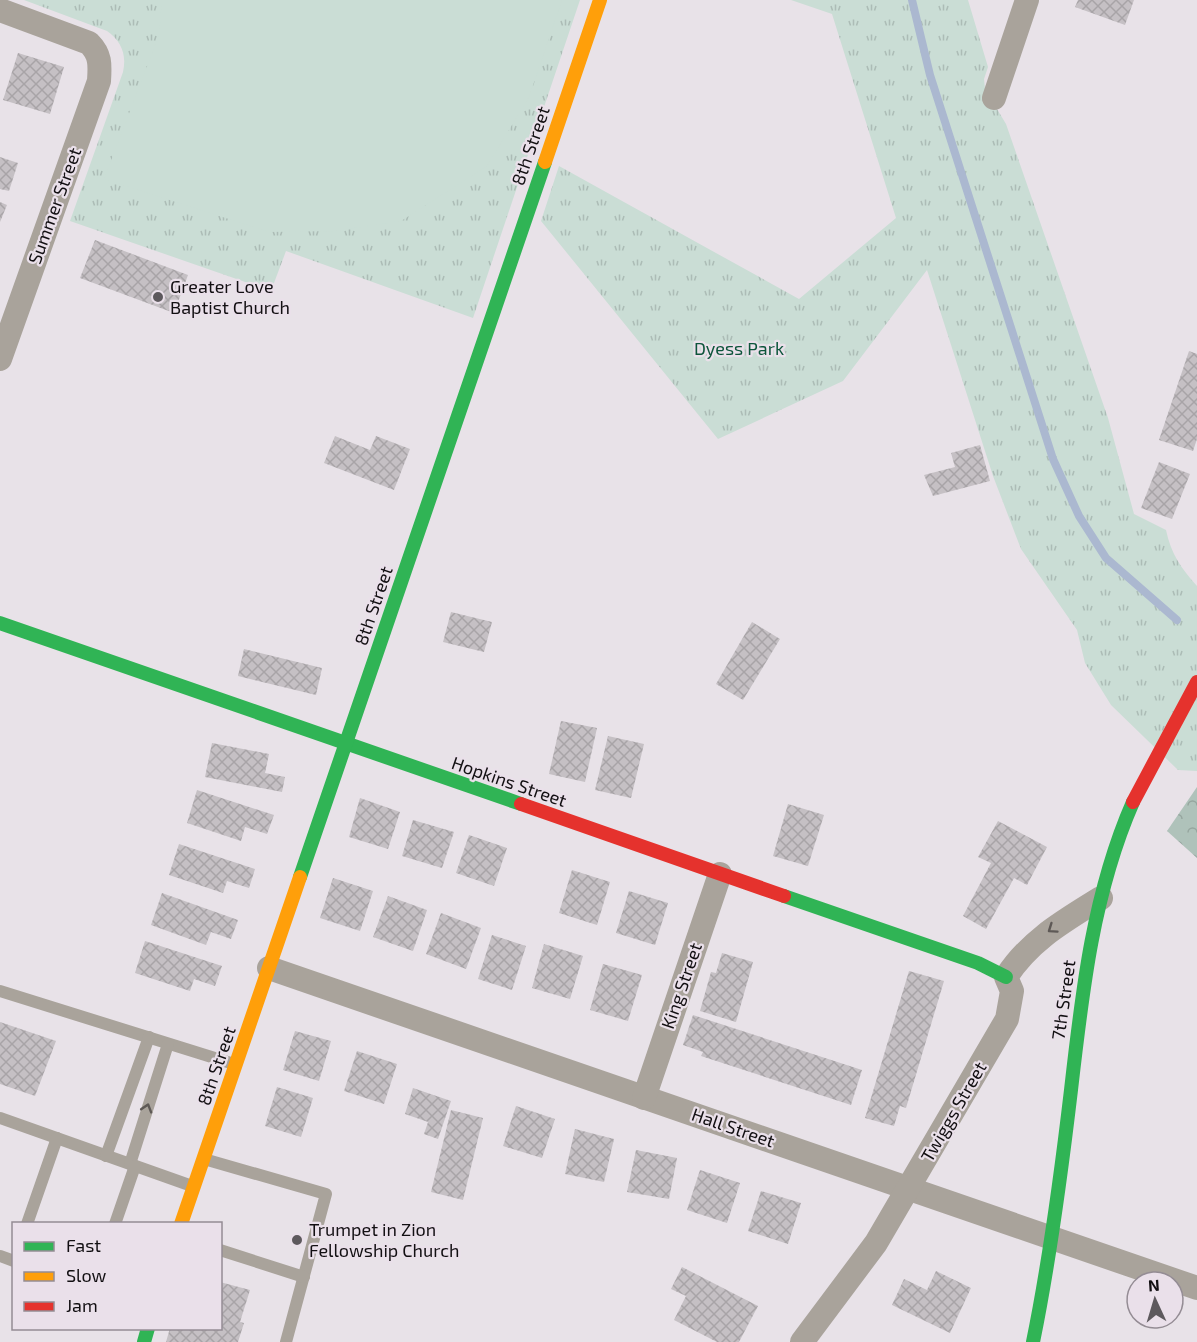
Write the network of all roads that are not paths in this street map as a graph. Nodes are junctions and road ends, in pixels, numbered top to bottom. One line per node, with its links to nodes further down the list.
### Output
1 (600, 0): 8 (street, 8th Street)
2 (1027, 0): 4 (street)
3 (0, 10): 5 (street, Summer Street)
4 (993, 98)
5 (0, 359)
6 (0, 623): 8 (street, Hopkins Street)
7 (1197, 682): 10 (street, 7th Street)
8 (346, 745): 9 (street, Hopkins Street); 11 (street, 8th Street)
9 (720, 874): 12 (street, Hopkins Street); 17 (street, King Street)
10 (1101, 898): 12 (street, one-way to 12); 28 (street, 7th Street)
11 (269, 968): 16 (street, 8th Street); 17 (street, Hall Street)
12 (1006, 977): 24 (street, Twiggs Street)
13 (0, 991): 14 (lane)
14 (149, 1037): 15 (lane); 20 (lane)
15 (168, 1044): 16 (lane); 22 (lane, one-way to 15)
16 (237, 1065): 21 (street, 8th Street)
17 (644, 1098): 24 (street, Hall Street)
18 (0, 1118): 19 (lane)
19 (57, 1138): 20 (lane); 25 (lane)
20 (106, 1156): 22 (lane)
21 (202, 1159): 23 (street, 8th Street); 30 (lane)
22 (133, 1165): 23 (lane); 26 (lane)
23 (193, 1186): 27 (street, 8th Street)
24 (909, 1189): 28 (street, Hall Street); 33 (street, Twiggs Street)
25 (28, 1222)
26 (116, 1222)
27 (182, 1222)
28 (1053, 1238): 31 (street, Hall Street); 34 (street, 7th Street)
29 (222, 1251): 30 (lane)
30 (304, 1276): 32 (lane)
31 (1197, 1288)
32 (286, 1342)
33 (802, 1342)
34 (1033, 1342)

